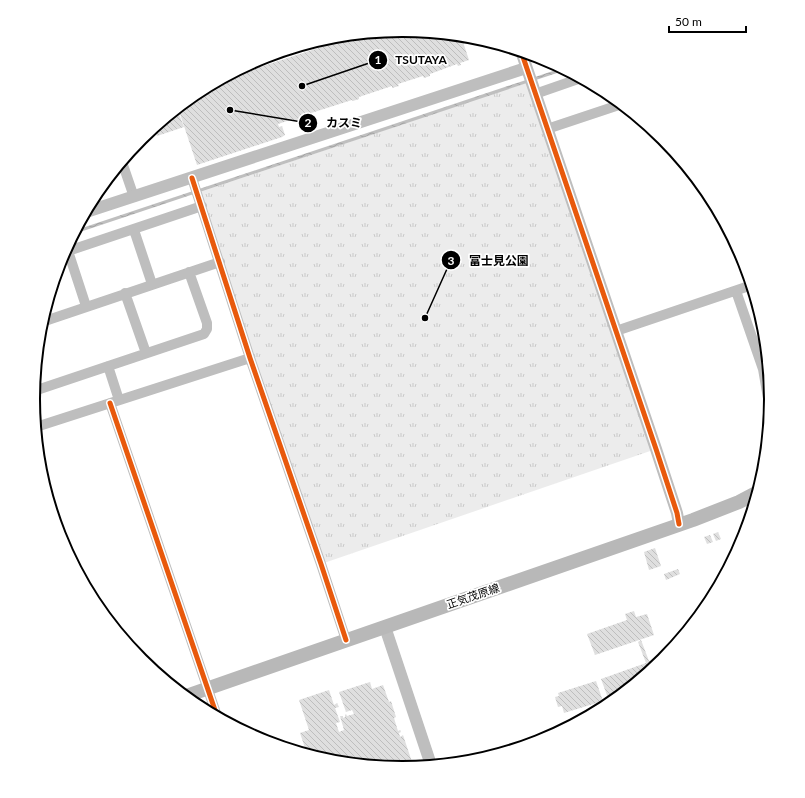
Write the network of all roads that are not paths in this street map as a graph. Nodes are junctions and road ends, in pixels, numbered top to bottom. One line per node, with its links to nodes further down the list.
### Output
1 (523, 58): 2 (street)
2 (526, 68): 4 (street); 8 (street)
3 (575, 80): 4 (street)
4 (535, 94): 6 (street)
5 (615, 106): 6 (street)
6 (547, 129): 23 (street)
7 (123, 169): 9 (street)
8 (192, 178): 9 (street); 10 (street)
9 (134, 197): 11 (street)
10 (202, 206): 12 (street); 15 (street)
11 (95, 209)
12 (134, 230): 13 (street); 17 (street)
13 (73, 249)
14 (69, 258): 21 (street)
15 (220, 262): 16 (street); 25 (street)
16 (189, 272): 17 (street); 24 (street)
17 (152, 284): 20 (street)
18 (746, 287): 19 (street)
19 (736, 290): 23 (street); 27 (street)
20 (125, 293): 21 (street); 24 (street)
21 (86, 306): 22 (street)
22 (49, 319)
23 (616, 331): 32 (street)
24 (146, 353): 26 (street)
25 (250, 358): 29 (street); 34 (street)
26 (108, 366): 28 (street); 29 (street)
27 (764, 374)
28 (40, 389)
29 (114, 401): 30 (street); 35 (street)
30 (41, 424)
31 (751, 496): 32 (main road, 正気茂原線)
32 (679, 524): 33 (main road, 正気茂原線)
33 (385, 627): 34 (main road, 正気茂原線); 38 (street)
34 (346, 640): 35 (main road, 正気茂原線)
35 (208, 689): 36 (main road, 正気茂原線); 37 (street)
36 (193, 694)
37 (215, 709)
38 (429, 760)

